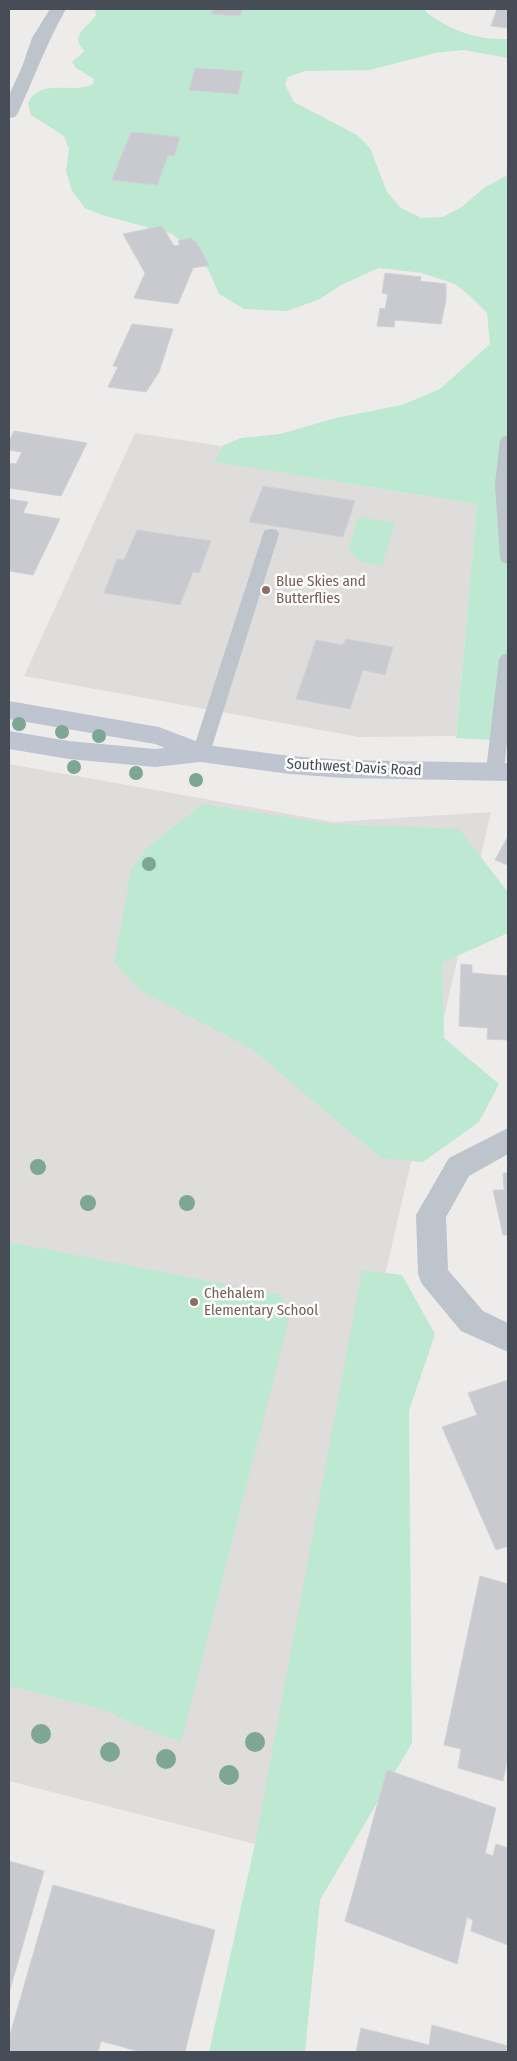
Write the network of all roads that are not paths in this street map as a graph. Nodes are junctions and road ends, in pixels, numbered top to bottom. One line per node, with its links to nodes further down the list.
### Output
1 (58, 9): 2 (street)
2 (9, 113)
3 (508, 440): 5 (lane)
4 (271, 534): 9 (lane)
5 (508, 558)
6 (508, 659): 10 (lane)
7 (9, 710): 9 (street, Southwest Davis Road)
8 (9, 740): 9 (street, Southwest Davis Road)
9 (201, 753): 10 (street, Southwest Davis Road)
10 (501, 772)
11 (508, 1140): 12 (street)
12 (508, 1338)

